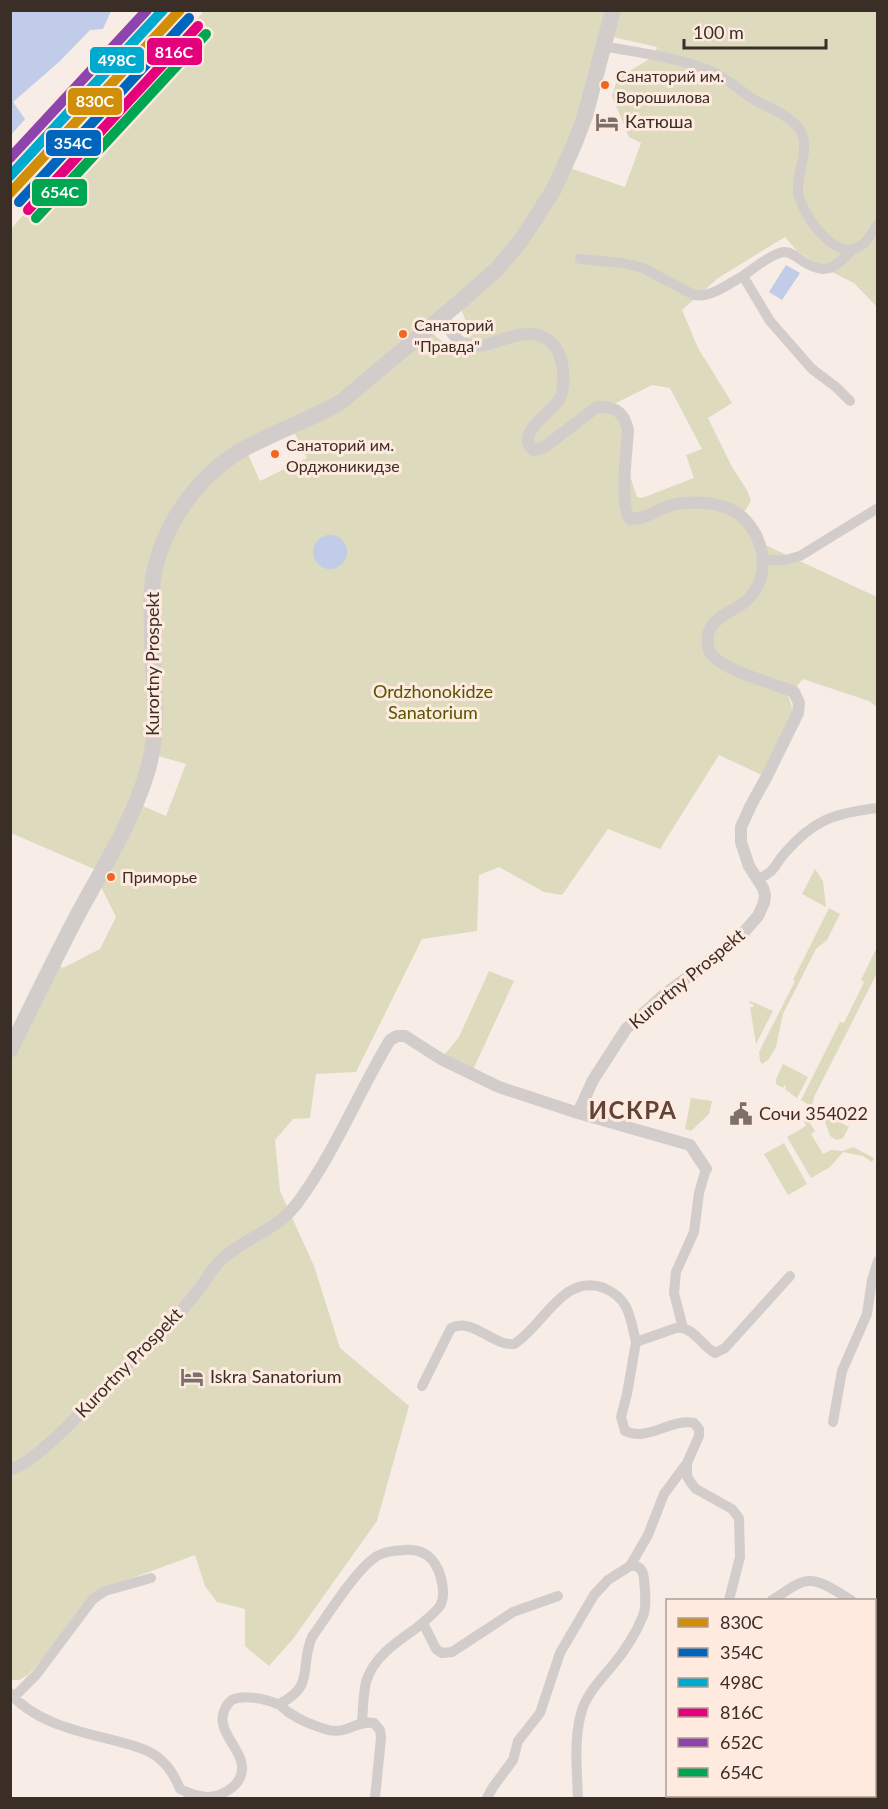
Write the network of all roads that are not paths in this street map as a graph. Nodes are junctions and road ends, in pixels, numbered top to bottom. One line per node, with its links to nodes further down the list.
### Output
1 (613, 10): 2 (main road, Kurortny Prospekt)
2 (603, 46): 4 (street); 7 (main road, Kurortny Prospekt)
3 (878, 224): 4 (street)
4 (853, 249): 6 (street)
5 (580, 259): 6 (street)
6 (743, 276): 8 (street)
7 (443, 316): 10 (street); 13 (main road, Kurortny Prospekt)
8 (850, 401)
9 (878, 508): 10 (street)
10 (764, 560): 12 (street, Kurortny Prospekt)
11 (878, 808): 12 (street)
12 (758, 879): 14 (street, Kurortny Prospekt)
13 (10, 1050)
14 (578, 1113): 15 (street, Kurortny Prospekt); 23 (street, Kurortny Prospekt)
15 (706, 1169): 18 (street, Kurortny Prospekt)
16 (878, 1260): 21 (street)
17 (790, 1276): 18 (street)
18 (682, 1328): 19 (street)
19 (636, 1342): 20 (street); 22 (street)
20 (422, 1386)
21 (832, 1422)
22 (687, 1463): 24 (street); 27 (street)
23 (10, 1469)
24 (630, 1566): 36 (street); 37 (street)
25 (151, 1578): 31 (street)
26 (558, 1596): 30 (street)
27 (729, 1599)
28 (774, 1599): 29 (street)
29 (849, 1599)
30 (423, 1623): 32 (street); 33 (street)
31 (12, 1695): 34 (street)
32 (279, 1704): 33 (street); 34 (street)
33 (362, 1723): 35 (street)
34 (176, 1794)
35 (375, 1798)
36 (487, 1798)
37 (578, 1798)

